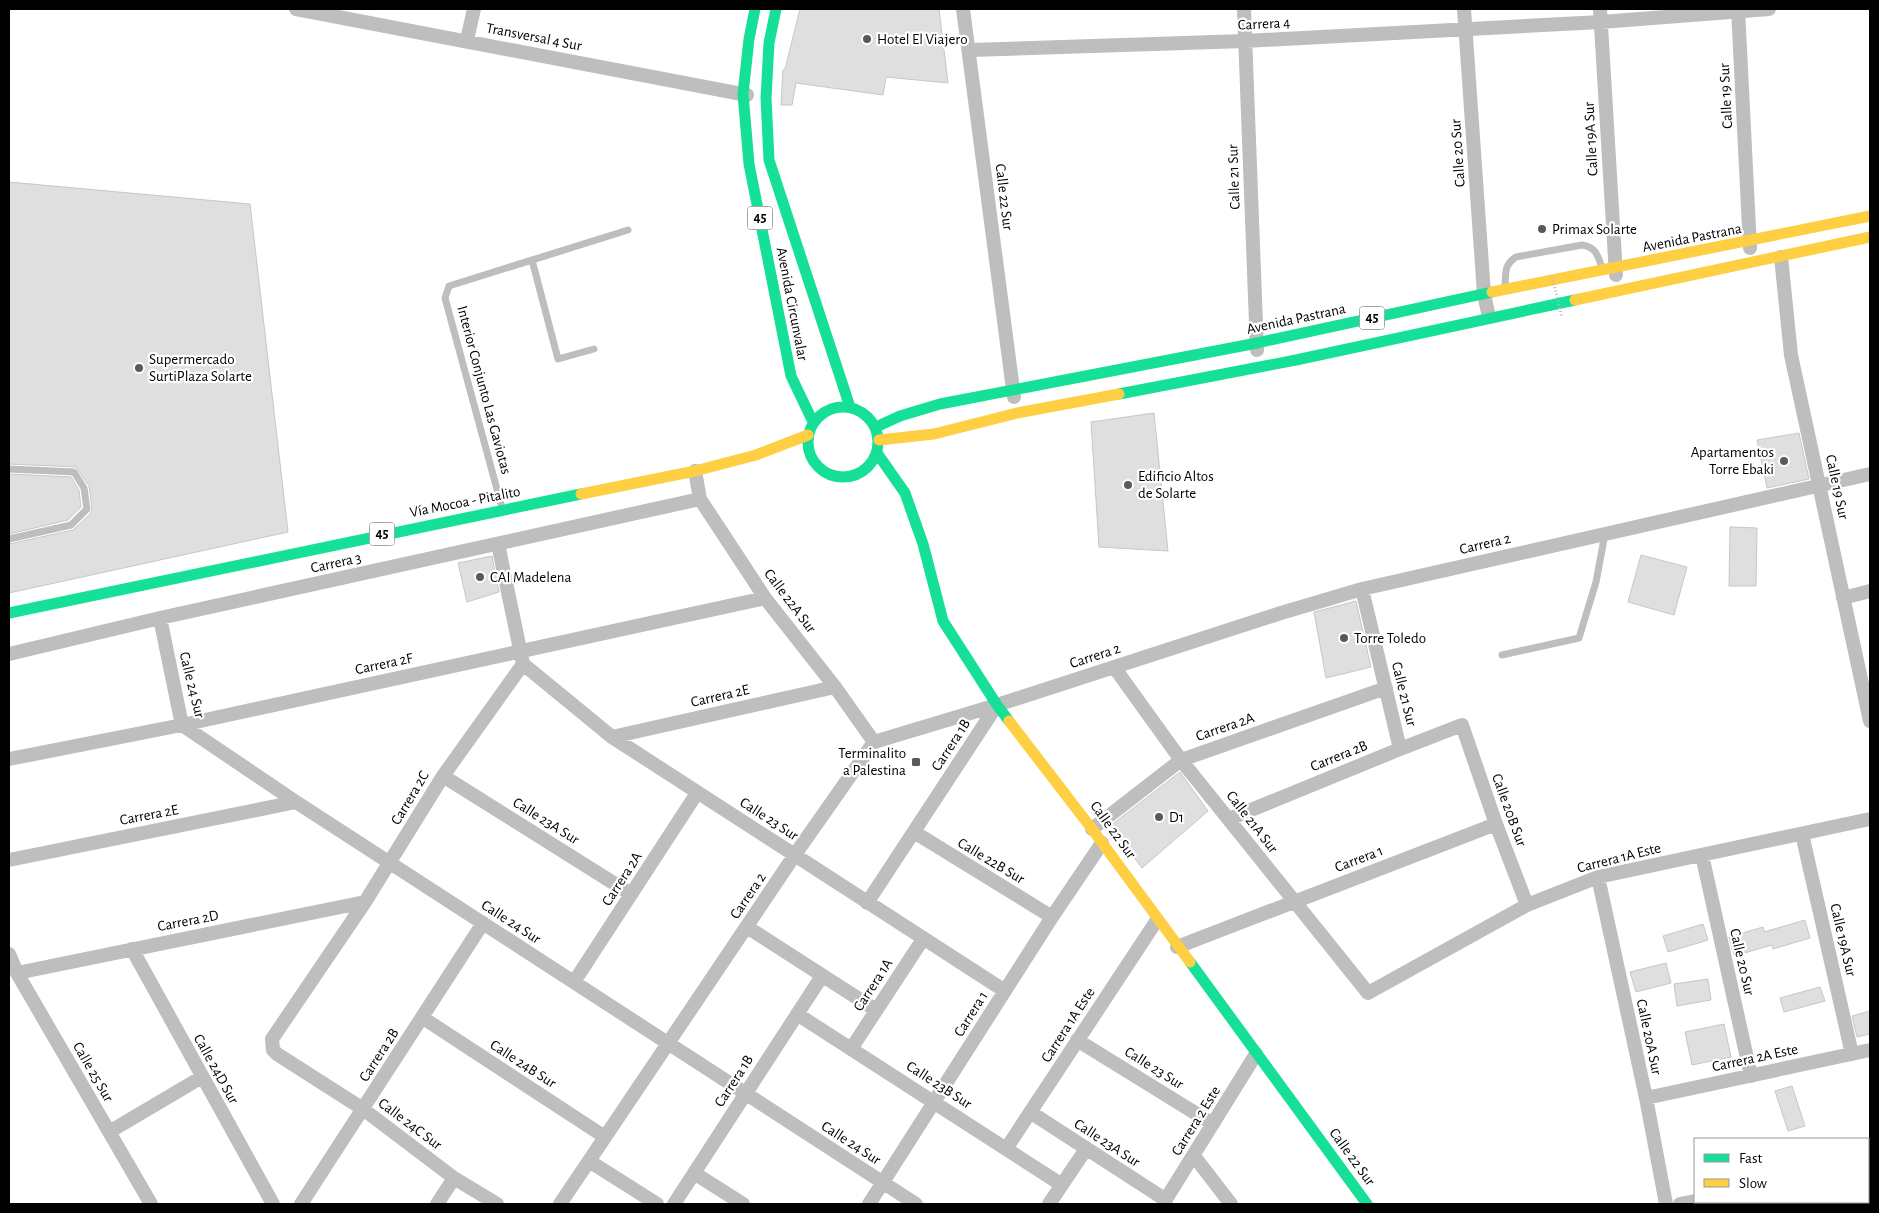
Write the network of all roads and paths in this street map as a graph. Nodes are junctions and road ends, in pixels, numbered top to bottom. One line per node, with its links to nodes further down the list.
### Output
1 (296, 9): 10 (street, Transversal 4 Sur)
2 (474, 9): 13 (street)
3 (755, 9): 16 (main road, Avenida Circunvalar / 45)
4 (776, 9): 17 (main road, Avenida Circunvalar / 45)
5 (963, 9): 15 (street, Calle 22 Sur)
6 (1244, 9): 14 (street, Calle 21 Sur)
7 (1464, 9): 12 (street, Calle 20 Sur)
8 (1769, 9): 9 (street, Carrera 4)
9 (1738, 10): 11 (street, Carrera 4); 21 (street, Calle 19 Sur)
10 (364, 14): 13 (street, Transversal 4 Sur)
11 (1600, 15): 12 (street, Carrera 4); 25 (street, Calle 19A Sur)
12 (1466, 29): 14 (street, Carrera 4); 29 (street, Calle 20 Sur)
13 (467, 40): 16 (street, Transversal 4 Sur)
14 (1245, 41): 15 (street, Carrera 4); 32 (street, Calle 21 Sur)
15 (970, 50): 35 (street, Calle 22 Sur)
16 (743, 94): 17 (street, Transversal 4 Sur); 38 (main road, Avenida Circunvalar / 45)
17 (766, 98): 36 (main road, Avenida Circunvalar / 45)
18 (1870, 216): 21 (main road, Avenida Pastrana / 45)
19 (628, 230): 23 (lane, Interior Conjunto Las Gaviotas)
20 (1870, 237): 22 (main road)
21 (1749, 242): 24 (street, Calle 19 Sur); 25 (main road, Avenida Pastrana / 45)
22 (1780, 258): 24 (main road); 49 (street, Calle 19 Sur)
23 (532, 260): 33 (lane); 52 (lane, Interior Conjunto Las Gaviotas)
24 (1751, 263): 28 (main road)
25 (1608, 270): 27 (main road, Avenida Pastrana / 45); 27 (lane); 28 (street, Calle 19A Sur)
26 (1552, 277): 31 (path, bridge)
27 (1505, 290): 29 (main road, Avenida Pastrana / 45)
28 (1618, 291): 30 (main road)
29 (1484, 294): 30 (street, Calle 20 Sur); 32 (main road, Avenida Pastrana / 45)
30 (1489, 317): 34 (main road)
31 (1562, 317)
32 (1257, 343): 34 (street, Calle 21 Sur); 35 (main road, Avenida Pastrana / 45)
33 (594, 349)
34 (1258, 367): 37 (main road)
35 (1012, 390): 37 (street, Calle 22 Sur); 39 (main road, Avenida Pastrana / 45)
36 (850, 407): 38 (main road); 39 (main road)
37 (1017, 413): 41 (main road)
38 (813, 422): 40 (main road)
39 (876, 427): 41 (main road)
40 (808, 435): 43 (main road); 44 (main road, Vía Mocoa - Pitalito / 45)
41 (879, 440): 42 (main road)
42 (877, 452): 45 (main road); 50 (main road, Calle 22 Sur)
43 (800, 454): 44 (main road); 45 (main road)
44 (756, 455): 47 (main road, Vía Mocoa - Pitalito / 45)
45 (869, 467): 50 (main road)
46 (9, 469): 54 (lane)
47 (695, 471): 51 (street, Calle 22A Sur); 52 (main road, Vía Mocoa - Pitalito / 45)
48 (1870, 474): 49 (street, Carrera 2)
49 (1820, 485): 53 (street, Carrera 2); 59 (street, Calle 19 Sur)
50 (905, 493): 68 (main road, Calle 22 Sur)
51 (700, 499): 55 (street, Carrera 3); 58 (street, Calle 22A Sur)
52 (502, 509): 60 (main road, Vía Mocoa - Pitalito / 45)
53 (1605, 533): 56 (street, Carrera 2); 63 (lane)
54 (9, 540)
55 (498, 544): 61 (street, Carrera 3); 64 (street)
56 (1362, 589): 65 (street, Carrera 2); 67 (street, Calle 21 Sur)
57 (1870, 592): 59 (street)
58 (765, 598): 64 (street, Carrera 2F); 66 (street, Calle 22A Sur)
59 (1844, 598): 69 (street, Calle 19 Sur)
60 (9, 613)
61 (160, 618): 62 (street, Carrera 3); 71 (street, Calle 24 Sur)
62 (9, 654)
63 (1502, 655)
64 (522, 658): 71 (street, Carrera 2F); 73 (street, Calle 23 Sur); 78 (street, Carrera 2C)
65 (1114, 667): 68 (street, Carrera 2); 77 (street, Calle 21A Sur)
66 (835, 687): 73 (street, Carrera 2E); 74 (street, Calle 22A Sur)
67 (1386, 688): 75 (street, Calle 21 Sur); 77 (street, Carrera 2A)
68 (997, 704): 74 (street, Carrera 2); 84 (main road, Calle 22 Sur); 85 (street, Carrera 1B)
69 (1869, 706): 70 (street, Calle 19 Sur)
70 (1870, 721)
71 (182, 726): 76 (street, Carrera 2F); 80 (street, Calle 24 Sur)
72 (1462, 726): 75 (street, Carrera 2B); 83 (street, Calle 20B Sur)
73 (612, 737): 79 (street, Calle 23 Sur)
74 (874, 742): 89 (street, Carrera 2)
75 (1400, 749): 81 (street, Carrera 2B)
76 (9, 759)
77 (1181, 760): 81 (street, Calle 21A Sur); 84 (street, Carrera 2A)
78 (443, 776): 91 (street, Carrera 2C); 93 (street, Calle 23A Sur)
79 (697, 793): 89 (street, Calle 23 Sur); 93 (street, Carrera 2A)
80 (296, 802): 90 (street, Carrera 2E); 91 (street, Calle 24 Sur)
81 (1229, 819): 94 (street, Calle 21A Sur)
82 (1870, 819): 86 (street, Carrera 1A Este)
83 (1496, 824): 94 (street, Carrera 1); 97 (street, Calle 20B Sur)
84 (1092, 829): 87 (main road, Calle 22 Sur)
85 (914, 832): 96 (street, Carrera 1B); 98 (street, Calle 22B Sur)
86 (1802, 834): 88 (street, Carrera 1A Este); 120 (street, Calle 19A Sur)
87 (1102, 843): 98 (street, Carrera 1); 99 (main road, Calle 22 Sur)
88 (1702, 855): 92 (street, Carrera 1A Este); 121 (street, Calle 20 Sur)
89 (794, 856): 96 (street, Calle 23 Sur); 101 (street, Carrera 2)
90 (9, 860)
91 (390, 862): 95 (street, Carrera 2C); 100 (street, Calle 24 Sur)
92 (1598, 877): 97 (street, Carrera 1A Este); 124 (street, Calle 20A Sur)
93 (631, 894): 108 (street, Carrera 2A)
94 (1293, 901): 103 (street, Carrera 1); 110 (street, Calle 21A Sur)
95 (365, 902): 104 (street, Carrera 2D); 118 (street, Carrera 2C)
96 (867, 903): 102 (street, Calle 23 Sur)
97 (1527, 905): 110 (street, Carrera 1A Este)
98 (1052, 917): 109 (street, Carrera 1)
99 (1157, 920): 103 (main road, Calle 22 Sur); 114 (street, Carrera 1A Este)
100 (483, 923): 108 (street, Calle 24 Sur); 113 (street, Carrera 2B)
101 (747, 927): 107 (street); 115 (street, Carrera 2)
102 (923, 939): 109 (street, Calle 23 Sur); 111 (street, Carrera 1A)
103 (1177, 947): 119 (main road, Calle 22 Sur)
104 (132, 949): 106 (street, Carrera 2D); 122 (street, Calle 24D Sur)
105 (9, 954): 106 (street, Calle 25 Sur)
106 (17, 972): 129 (street, Calle 25 Sur)
107 (822, 976): 111 (street); 112 (street, Carrera 1B)
108 (574, 982): 115 (street, Calle 24 Sur)
109 (1004, 991): 125 (street, Carrera 1)
110 (1368, 993)
111 (876, 1010): 116 (street, Carrera 1A)
112 (798, 1014): 116 (street, Calle 23B Sur); 123 (street, Carrera 1B)
113 (423, 1018): 126 (street, Carrera 2B); 130 (street, Calle 24B Sur)
114 (1077, 1040): 127 (street, Carrera 1A Este); 128 (street, Calle 23 Sur)
115 (668, 1043): 123 (street, Calle 24 Sur); 130 (street, Carrera 2)
116 (851, 1049): 125 (street, Calle 23B Sur)
117 (1870, 1050): 120 (street, Carrera 2A Este)
118 (277, 1054): 126 (street, Calle 24C Sur)
119 (1256, 1054): 128 (street, Carrera 2 Este); 154 (main road, Calle 22 Sur)
120 (1852, 1054): 121 (street, Carrera 2A Este)
121 (1751, 1076): 124 (street, Carrera 2A Este)
122 (202, 1077): 129 (street); 142 (street, Calle 24D Sur)
123 (745, 1094): 135 (street, Carrera 1B); 137 (street, Calle 24 Sur)
124 (1646, 1098): 155 (street, Calle 20A Sur)
125 (935, 1102): 131 (street, Calle 23B Sur); 137 (street, Carrera 1)
126 (363, 1109): 136 (street, Calle 24C Sur); 143 (street, Carrera 2B)
127 (1030, 1112): 131 (street, Carrera 1A Este); 132 (street, Calle 23A Sur)
128 (1213, 1124): 133 (street, Carrera 2 Este)
129 (109, 1132): 141 (street, Calle 25 Sur)
130 (605, 1137): 134 (street, Carrera 2)
131 (1006, 1149): 138 (street, Calle 23B Sur)
132 (1086, 1149): 138 (street); 140 (street, Calle 23A Sur)
133 (1194, 1156): 140 (street, Carrera 2 Este); 153 (street)
134 (589, 1161): 146 (street, Carrera 2); 147 (street)
135 (694, 1173): 148 (street, Carrera 1B); 149 (street)
136 (454, 1178): 144 (street); 145 (street, Calle 24C Sur)
137 (883, 1183): 150 (street, Carrera 1); 151 (street, Calle 24 Sur)
138 (1062, 1185): 152 (street)
139 (1694, 1201): 156 (street)
140 (1165, 1202)
141 (152, 1204)
142 (273, 1204)
143 (301, 1204)
144 (437, 1204)
145 (497, 1204)
146 (560, 1204)
147 (657, 1204)
148 (674, 1204)
149 (743, 1204)
150 (869, 1204)
151 (916, 1204)
152 (1049, 1204)
153 (1231, 1204)
154 (1367, 1204)
155 (1666, 1204)
156 (1680, 1204)

